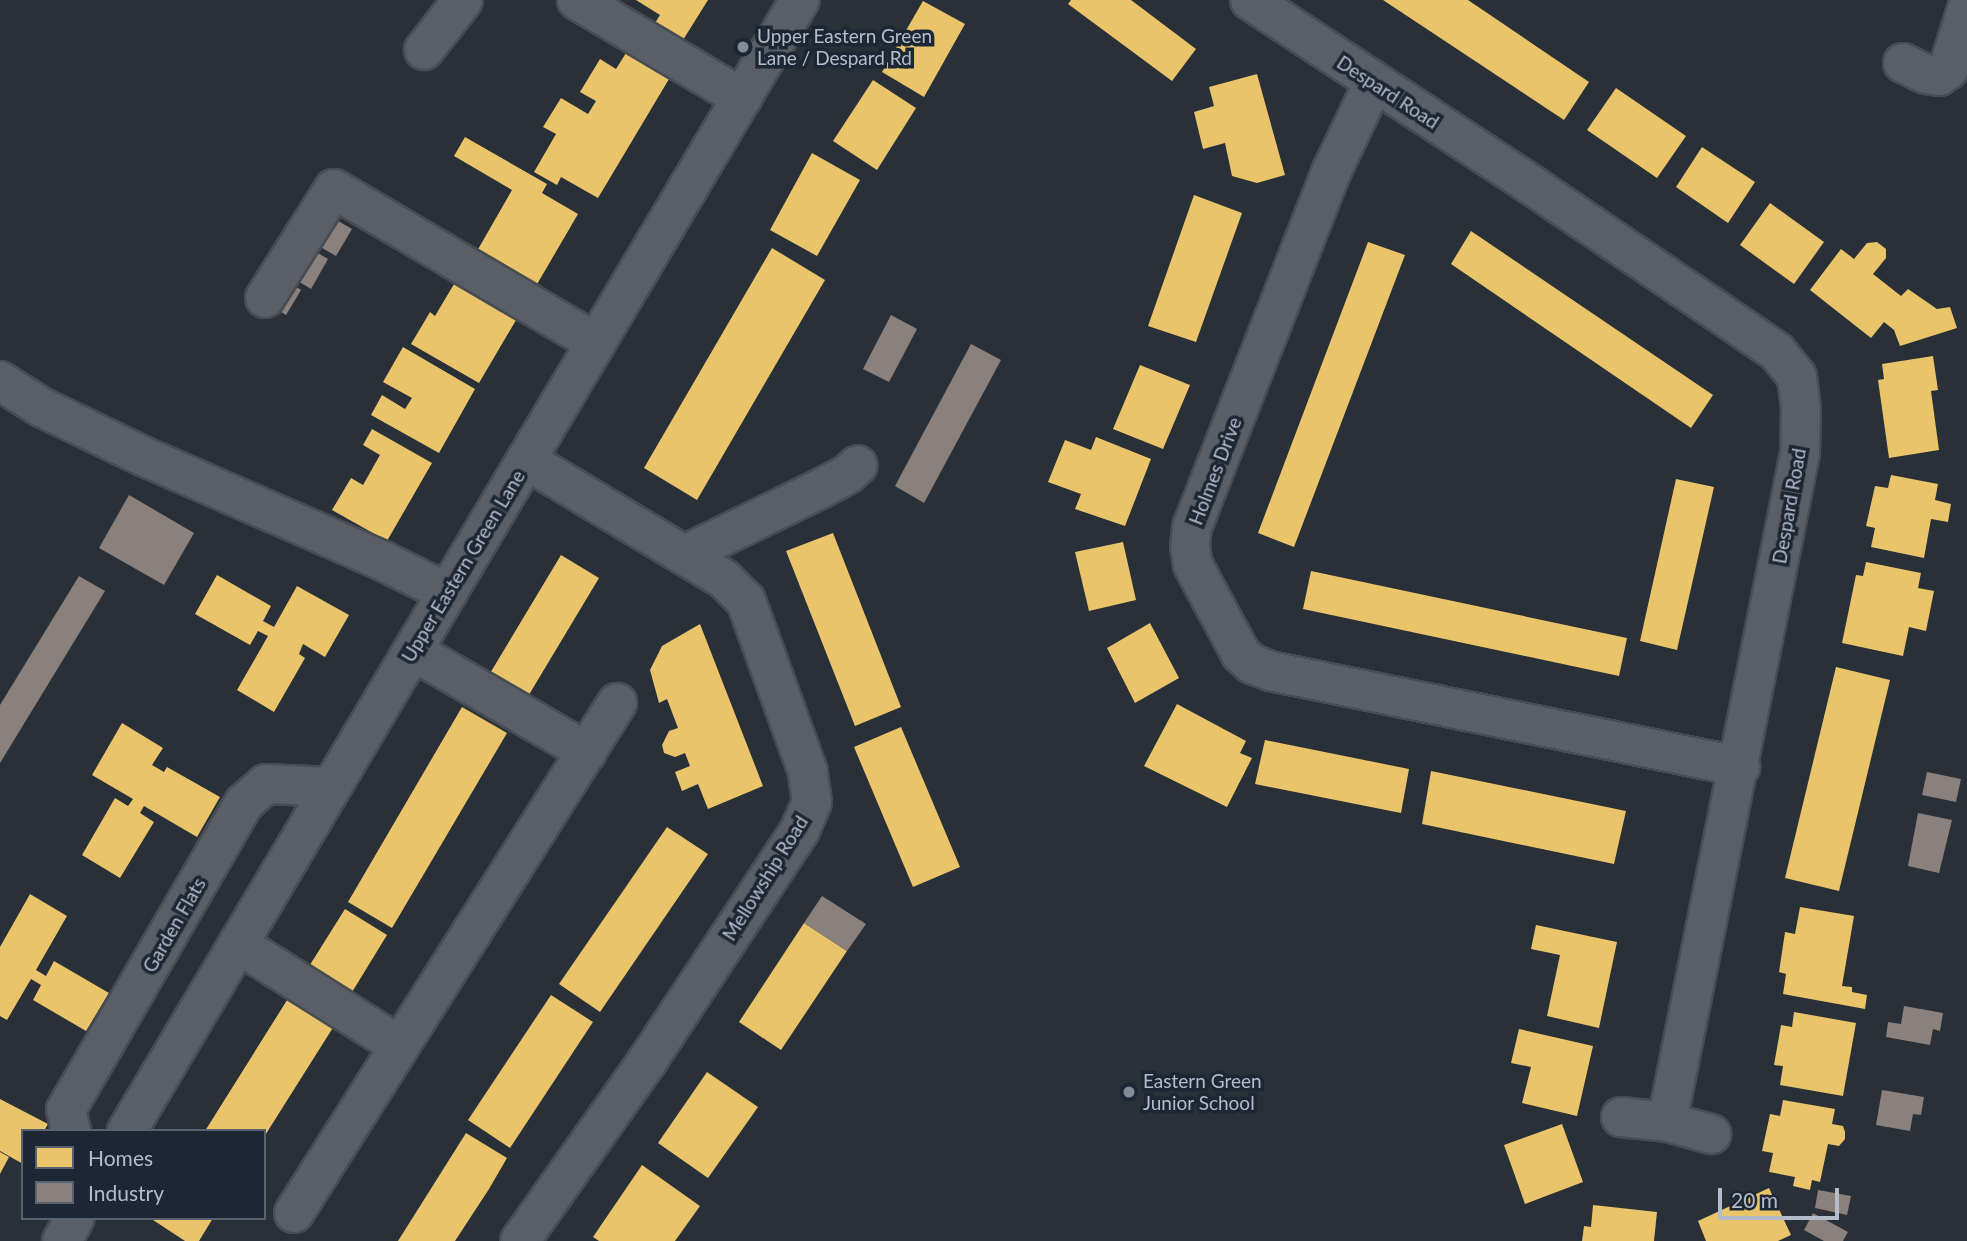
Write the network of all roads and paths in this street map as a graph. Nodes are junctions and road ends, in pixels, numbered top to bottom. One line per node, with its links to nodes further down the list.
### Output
1 (463, 0): 6 (street)
2 (577, 0): 9 (street)
3 (800, 0): 9 (street, Upper Eastern Green Lane)
4 (1250, 0): 8 (street, Despard Road)
5 (1967, 9): 7 (street)
6 (424, 50)
7 (1903, 63)
8 (1374, 82): 20 (street, Despard Road); 20 (street, Holmes Drive)
9 (742, 98): 11 (street, Upper Eastern Green Lane)
10 (265, 298): 11 (street)
11 (596, 343): 13 (street, Upper Eastern Green Lane)
12 (0, 381): 16 (street)
13 (526, 460): 15 (street, Mellowship Road); 16 (street, Upper Eastern Green Lane)
14 (858, 465): 15 (street)
15 (684, 555): 32 (street, Mellowship Road)
16 (448, 593): 17 (street, Upper Eastern Green Lane)
17 (413, 651): 19 (street); 21 (street, Upper Eastern Green Lane)
18 (617, 703): 19 (street)
19 (587, 752): 23 (street)
20 (1740, 767): 25 (street, Despard Road)
21 (331, 787): 22 (street, Upper Eastern Green Lane); 26 (street, Garden Flats)
22 (238, 944): 23 (street); 27 (street, Upper Eastern Green Lane)
23 (400, 1046): 29 (street)
24 (1621, 1117): 25 (street)
25 (1667, 1122): 28 (street)
26 (71, 1129)
27 (128, 1129)
28 (1711, 1134)
29 (295, 1213)
30 (74, 1220): 31 (street)
31 (62, 1241)
32 (520, 1241)

